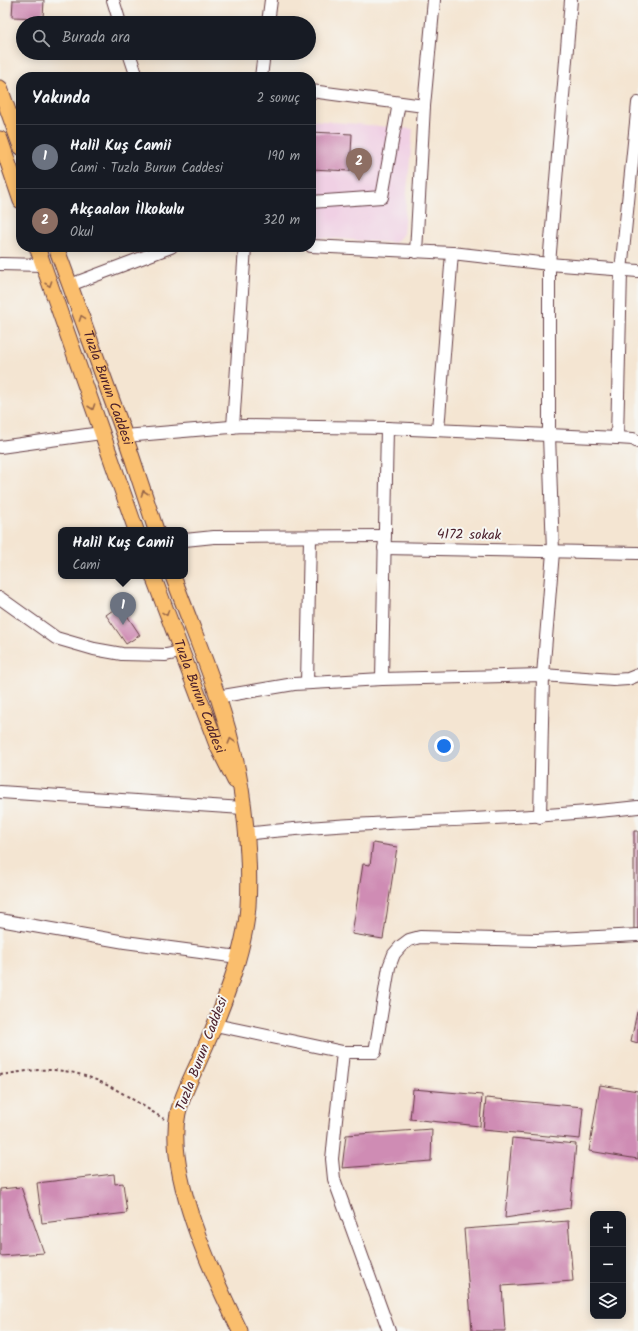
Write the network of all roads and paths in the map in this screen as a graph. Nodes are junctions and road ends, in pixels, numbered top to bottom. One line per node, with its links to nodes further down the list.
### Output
1 (113, 0): 5 (street)
2 (271, 0): 6 (street)
3 (434, 0): 15 (street)
4 (571, 0): 28 (street)
5 (118, 16)
6 (269, 16)
7 (131, 60): 9 (street)
8 (263, 60): 10 (street)
9 (135, 72)
10 (262, 72)
11 (0, 88): 16 (main road)
12 (316, 92): 13 (street)
13 (399, 103): 15 (street); 19 (street)
14 (638, 103): 30 (street)
15 (424, 106): 25 (street)
16 (16, 134)
17 (0, 139): 18 (main road)
18 (16, 186)
19 (316, 202)
20 (316, 246): 25 (street)
21 (39, 252): 29 (main road, Tuzla Burun Caddesi)
22 (58, 252): 32 (main road, Tuzla Burun Caddesi)
23 (158, 252): 32 (street)
24 (245, 252): 33 (street)
25 (416, 252): 26 (street)
26 (452, 254): 28 (street); 35 (street)
27 (0, 264): 29 (street)
28 (550, 264): 30 (street); 37 (street)
29 (43, 265): 36 (main road, Tuzla Burun Caddesi, one-way to 36)
30 (621, 271): 31 (street); 39 (street)
31 (638, 271)
32 (70, 285): 38 (main road, Tuzla Burun Caddesi, one-way to 32)
33 (233, 427): 34 (street); 38 (street)
34 (387, 428): 35 (street); 44 (street)
35 (438, 430): 37 (street)
36 (101, 433): 41 (street); 42 (main road, Tuzla Burun Caddesi)
37 (549, 435): 39 (street); 48 (street)
38 (125, 436): 43 (main road, Tuzla Burun Caddesi, one-way to 38)
39 (617, 438): 40 (street)
40 (638, 442)
41 (0, 447)
42 (135, 527)
43 (155, 527)
44 (385, 536): 45 (street); 47 (street)
45 (310, 538): 46 (street); 57 (street)
46 (188, 540)
47 (384, 548): 48 (street, 4172 sokak); 56 (street)
48 (553, 552): 49 (street, 4172 sokak); 54 (street)
49 (638, 553)
50 (154, 579): 53 (main road, Tuzla Burun Caddesi, one-way to 53)
51 (174, 579): 58 (main road, Tuzla Burun Caddesi)
52 (0, 598): 53 (street)
53 (180, 652): 60 (main road, Tuzla Burun Caddesi)
54 (543, 675): 55 (street); 56 (street); 62 (street)
55 (638, 675)
56 (382, 679): 57 (street)
57 (307, 683): 58 (street)
58 (217, 697): 60 (main road, Tuzla Burun Caddesi, one-way to 58)
59 (0, 792): 60 (street)
60 (242, 800): 63 (main road, Tuzla Burun Caddesi)
61 (638, 808): 62 (street)
62 (540, 817): 63 (street)
63 (245, 834): 66 (main road, Tuzla Burun Caddesi)
64 (0, 920): 66 (street)
65 (638, 935): 68 (street)
66 (238, 957): 67 (main road, Tuzla Burun Caddesi)
67 (215, 1025): 68 (street); 70 (main road, Tuzla Burun Caddesi)
68 (343, 1052): 72 (street)
69 (0, 1075): 70 (path)
70 (176, 1125): 71 (main road, Tuzla Burun Caddesi)
71 (240, 1331)
72 (389, 1331)

